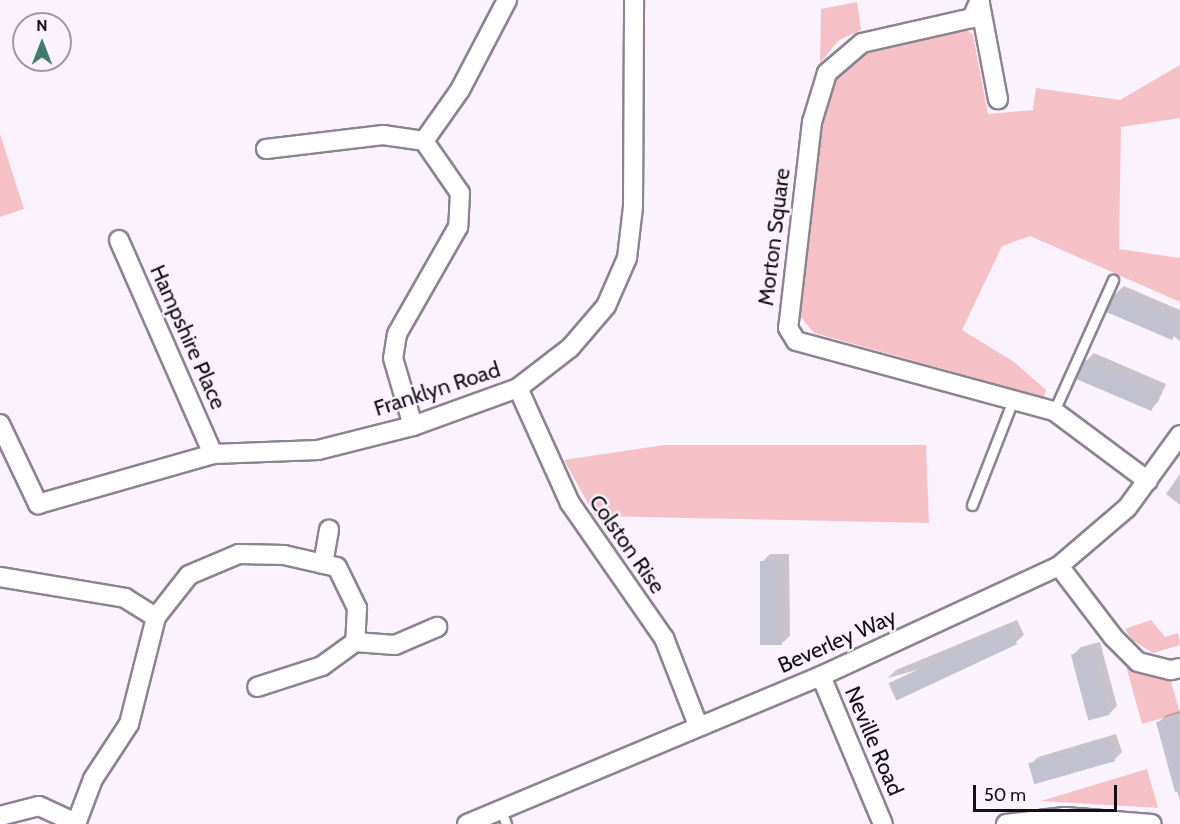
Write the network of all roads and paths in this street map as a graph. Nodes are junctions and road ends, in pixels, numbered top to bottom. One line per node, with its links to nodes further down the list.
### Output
1 (507, 0): 5 (street)
2 (634, 0): 9 (street, Franklyn Road)
3 (980, 2): 4 (street, Morton Square); 10 (street, Morton Square)
4 (998, 99)
5 (424, 141): 6 (street); 13 (street)
6 (266, 149)
7 (119, 240): 15 (street, Hampshire Place)
8 (1113, 280): 11 (lane)
9 (518, 388): 13 (street, Franklyn Road); 28 (street, Colston Rise)
10 (1013, 400): 11 (street, Morton Square); 17 (lane)
11 (1054, 411): 16 (street, Morton Square)
12 (0, 424): 15 (street, Franklyn Road)
13 (413, 426): 15 (street, Franklyn Road)
14 (1180, 435): 16 (street, Beverley Way)
15 (213, 454)
16 (1148, 481): 20 (street, Beverley Way)
17 (972, 505)
18 (329, 530): 19 (street)
19 (323, 564): 22 (street); 24 (street)
20 (1059, 566): 25 (street); 26 (street, Beverley Way)
21 (0, 577): 22 (street)
22 (156, 617): 31 (street)
23 (437, 627): 24 (street)
24 (355, 642): 27 (street)
25 (1180, 668)
26 (821, 676): 28 (street, Beverley Way); 33 (street, Neville Road)
27 (257, 687)
28 (698, 725): 30 (street, Beverley Way)
29 (0, 816): 31 (street)
30 (503, 817): 32 (street, Beverley Way)
31 (76, 823)
32 (467, 824)
33 (883, 824)
34 (1006, 824): 35 (street)
35 (1152, 824)

